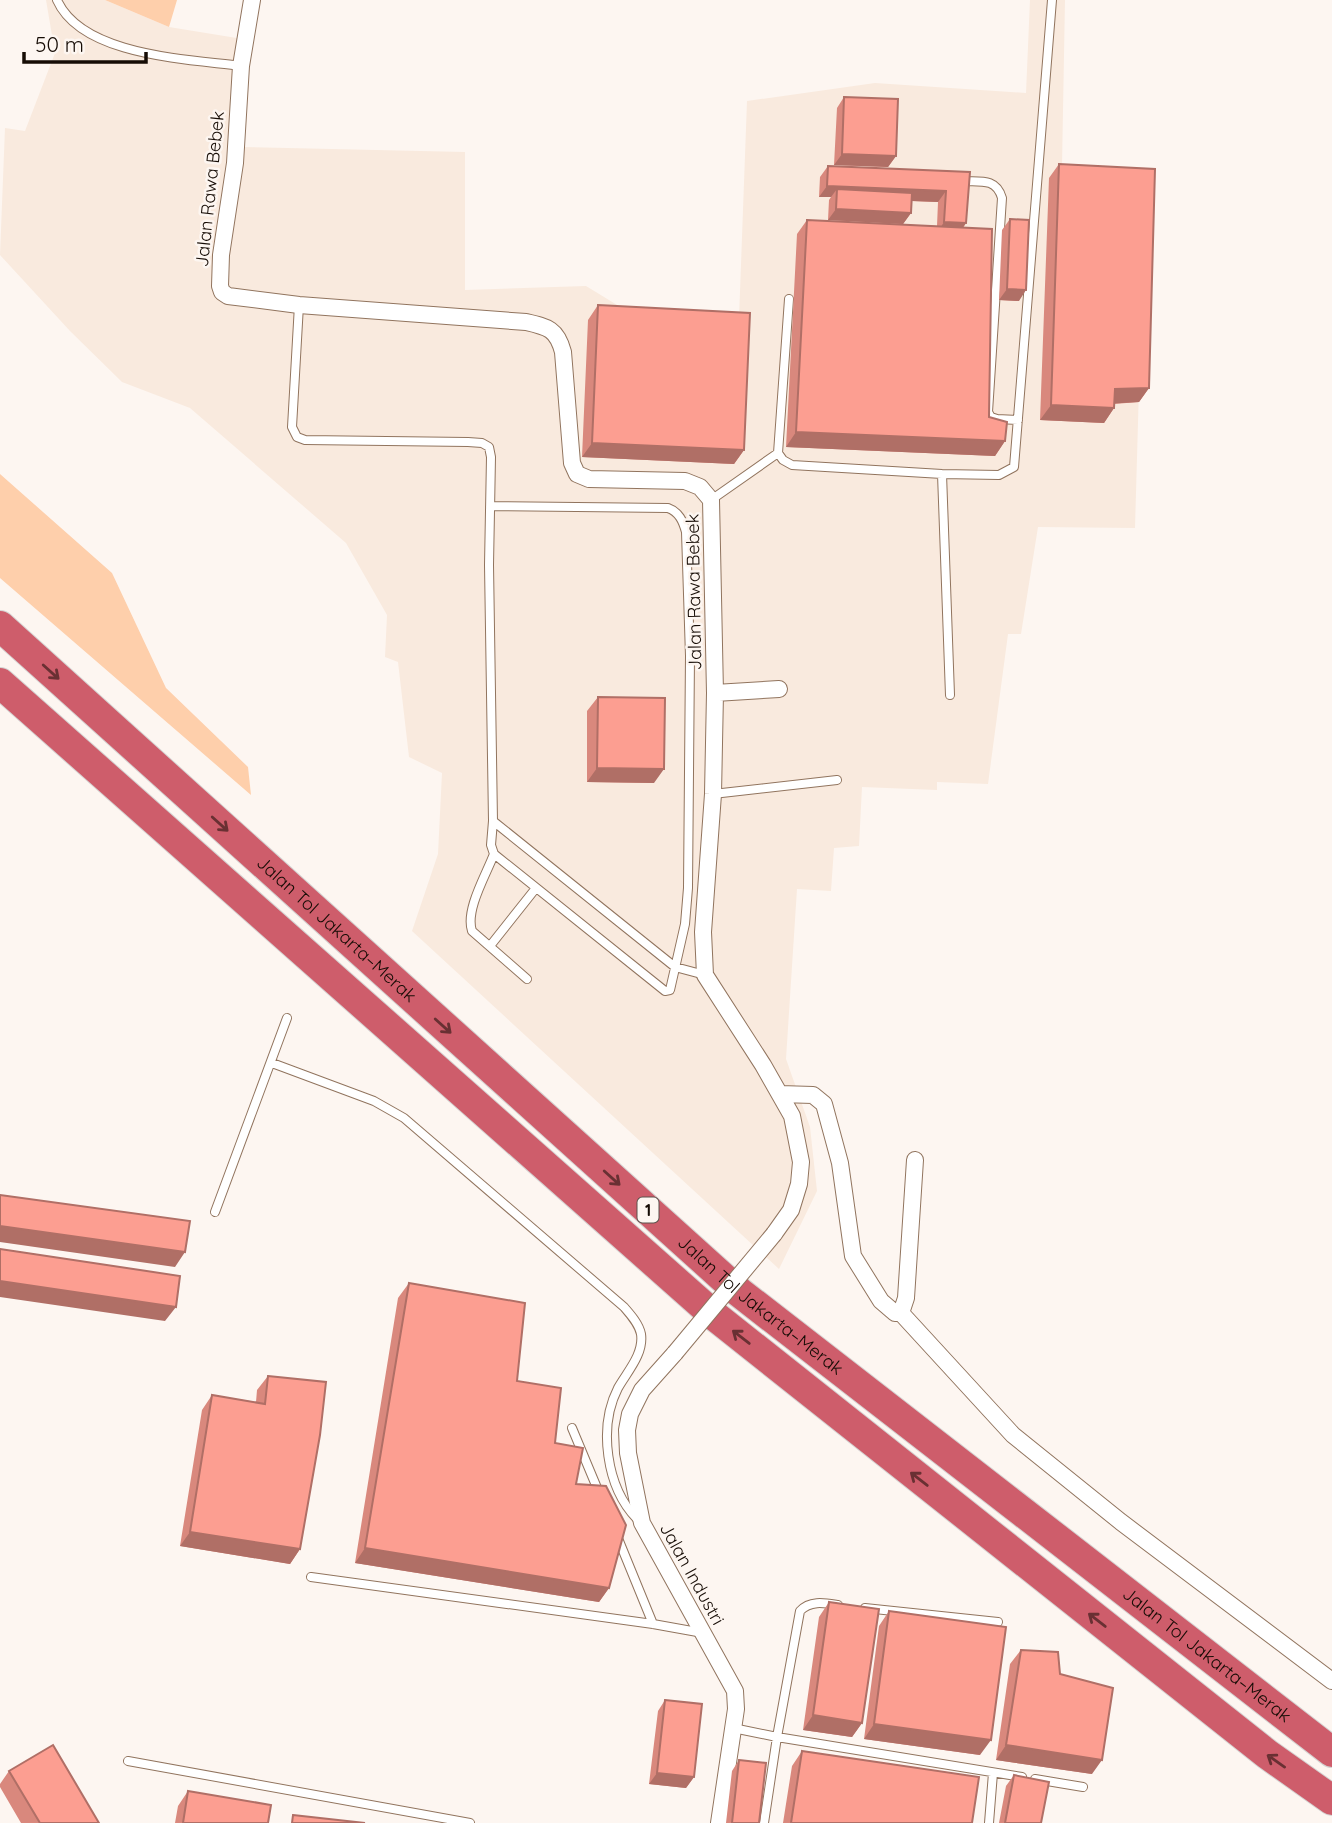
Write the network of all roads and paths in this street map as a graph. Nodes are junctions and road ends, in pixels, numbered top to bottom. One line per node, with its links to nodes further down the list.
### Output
1 (57, 0): 4 (lane)
2 (252, 0): 4 (street, Jalan Rawa Bebek)
3 (1052, 0): 8 (lane)
4 (241, 66): 7 (street, Jalan Rawa Bebek)
5 (954, 180): 8 (lane)
6 (789, 299): 9 (lane)
7 (299, 305): 11 (street, Jalan Rawa Bebek); 12 (lane)
8 (1018, 421): 10 (lane)
9 (778, 453): 10 (lane); 11 (lane)
10 (942, 474): 17 (lane)
11 (711, 500): 16 (street, Jalan Rawa Bebek)
12 (490, 506): 20 (lane); 24 (lane)
13 (0, 626): 44 (highway, Jalan Tol Jakarta–Merak / 1, one-way to 44)
14 (0, 683): 48 (highway, Jalan Tol Jakarta–Merak / 1, one-way to 14)
15 (779, 689): 16 (street)
16 (715, 693): 19 (street, Jalan Rawa Bebek)
17 (950, 695)
18 (837, 780): 19 (lane)
19 (713, 794): 25 (street, Jalan Rawa Bebek)
20 (494, 821): 21 (lane); 24 (lane)
21 (494, 854): 22 (lane); 23 (lane)
22 (536, 888): 23 (lane); 24 (lane)
23 (490, 946): 26 (lane)
24 (675, 967): 25 (lane)
25 (705, 975): 29 (street)
26 (527, 979)
27 (287, 1018): 28 (lane)
28 (272, 1063): 31 (lane); 35 (lane)
29 (780, 1094): 32 (street); 35 (street, Jalan Industri, bridge)
30 (915, 1160): 32 (street)
31 (215, 1212)
32 (901, 1314): 41 (street)
33 (572, 1428): 34 (lane)
34 (602, 1500)
35 (642, 1523): 40 (street, Jalan Industri)
36 (612, 1524): 39 (lane)
37 (311, 1577): 39 (lane)
38 (998, 1622): 43 (lane)
39 (653, 1624): 40 (lane)
40 (703, 1633): 42 (street, Jalan Industri)
41 (1332, 1681)
42 (733, 1728): 43 (lane); 50 (street, Jalan Industri)
43 (777, 1737): 46 (lane); 51 (lane)
44 (1332, 1752)
45 (128, 1761): 49 (lane)
46 (993, 1773): 47 (lane); 52 (lane)
47 (1083, 1787)
48 (1332, 1800)
49 (470, 1823)
50 (719, 1823)
51 (764, 1823)
52 (989, 1823)

